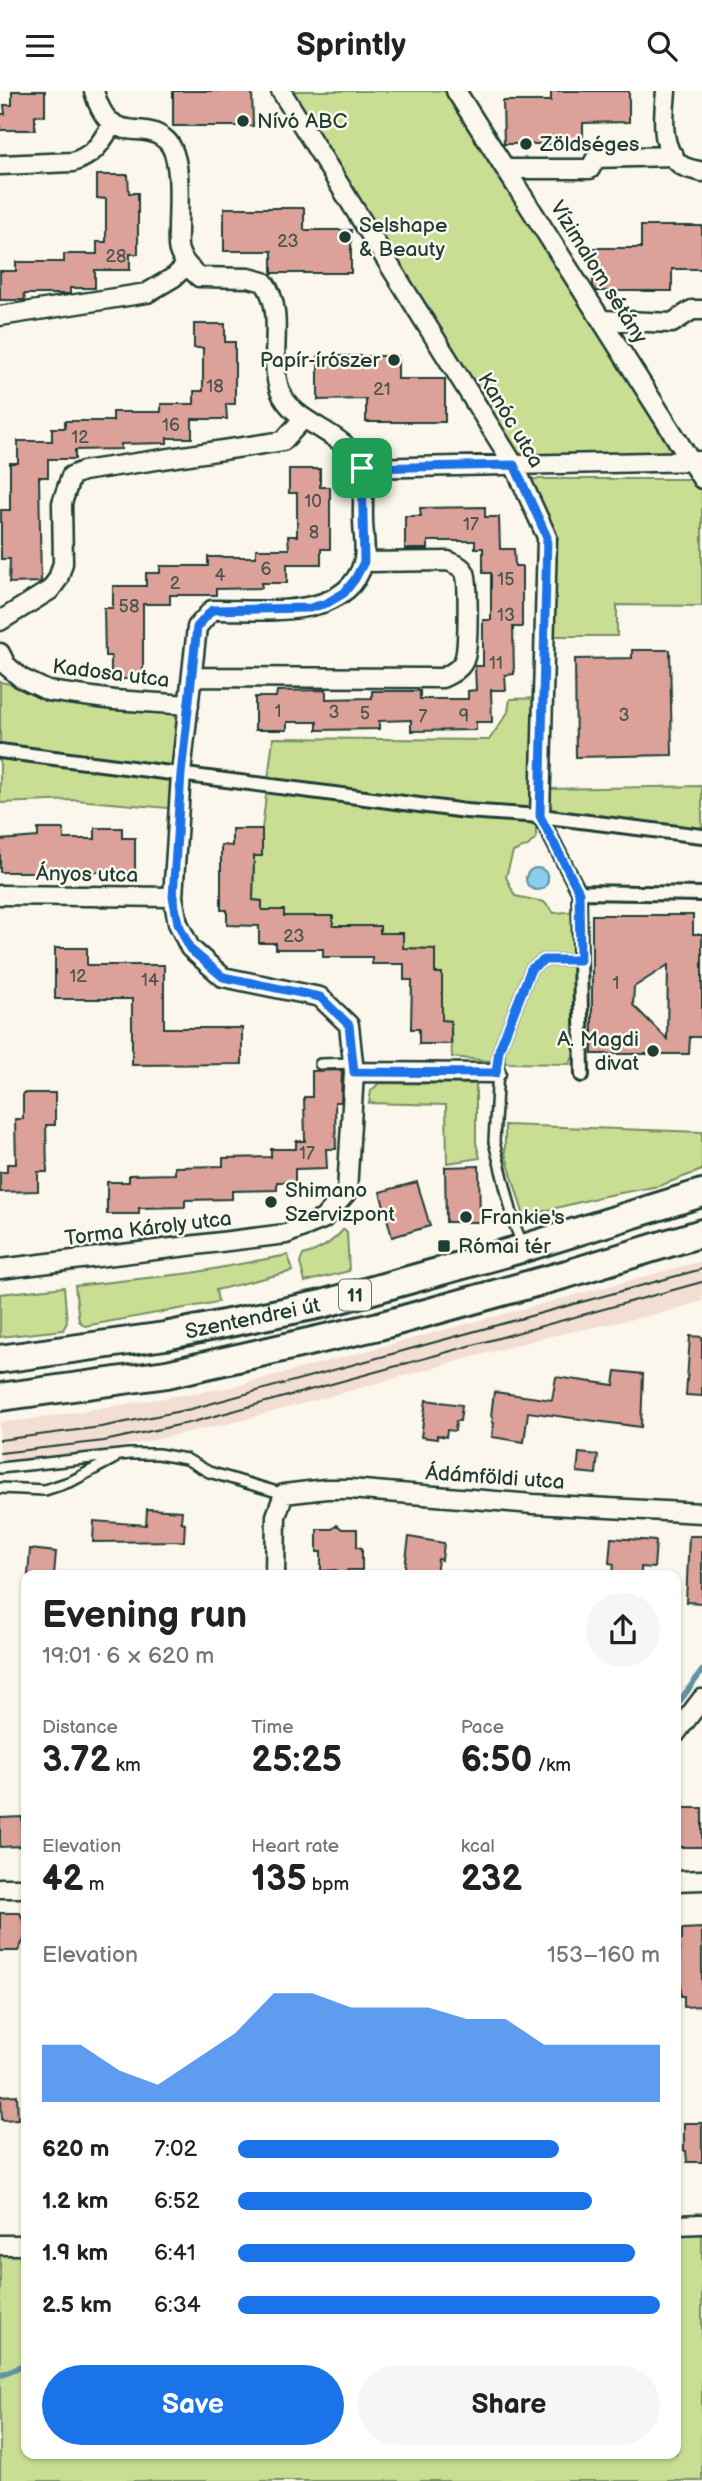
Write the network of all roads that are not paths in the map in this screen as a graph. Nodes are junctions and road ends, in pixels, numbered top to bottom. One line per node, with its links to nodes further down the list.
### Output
1 (94, 91): 5 (street)
2 (281, 91): 16 (street, Kanóc utca)
3 (456, 91): 8 (street, Vízimalom sétány)
4 (666, 91): 6 (street)
5 (113, 123): 7 (street); 10 (street)
6 (674, 156): 8 (street); 9 (street)
7 (0, 165)
8 (506, 169): 13 (street, Vízimalom sétány)
9 (702, 172)
10 (187, 265): 12 (street); 14 (street)
11 (702, 310): 13 (street)
12 (0, 316)
13 (602, 320): 15 (street, Vízimalom sétány)
14 (304, 418): 17 (street); 20 (street)
15 (696, 461): 16 (street); 18 (street, Vízimalom sétány)
16 (514, 465): 17 (street); 26 (street, Kanóc utca)
17 (362, 468): 19 (street)
18 (702, 479)
19 (364, 562): 22 (street, Torma Károly utca); 22 (street)
20 (0, 621)
21 (0, 653): 23 (street, Kadosa utca)
22 (193, 677): 23 (street, Torma Károly utca)
23 (188, 705): 25 (street, Torma Károly utca)
24 (0, 751): 25 (street)
25 (181, 774): 26 (street); 31 (street, Torma Károly utca)
26 (540, 816): 27 (street); 28 (street, Kanóc utca)
27 (702, 836)
28 (579, 892): 29 (street); 32 (street)
29 (702, 894)
30 (0, 895): 31 (street, Ányos utca)
31 (173, 897): 34 (street, Torma Károly utca)
32 (580, 960): 35 (lane); 36 (street)
33 (320, 1063): 34 (lane)
34 (353, 1067): 35 (street); 40 (street, Torma Károly utca)
35 (496, 1073): 39 (lane)
36 (582, 1075)
37 (702, 1193): 39 (main road, Szentendrei út / 11)
38 (702, 1233): 42 (main road, Szentendrei út / 11)
39 (524, 1248): 41 (main road, Szentendrei út / 11)
40 (0, 1269)
41 (0, 1359)
42 (0, 1397)
43 (119, 1456): 44 (lane); 45 (lane); 46 (lane)
44 (0, 1468)
45 (0, 1488)
46 (285, 1494): 47 (street, Ádámföldi utca); 48 (street)
47 (702, 1513)
48 (275, 1570)
49 (702, 1699): 50 (street)
50 (681, 1726)
51 (702, 1880): 52 (street)
52 (681, 1881)
53 (0, 1888): 54 (street)
54 (21, 1888)
55 (702, 2224): 56 (street)
56 (681, 2225)
57 (0, 2245): 58 (street)
58 (21, 2245)

